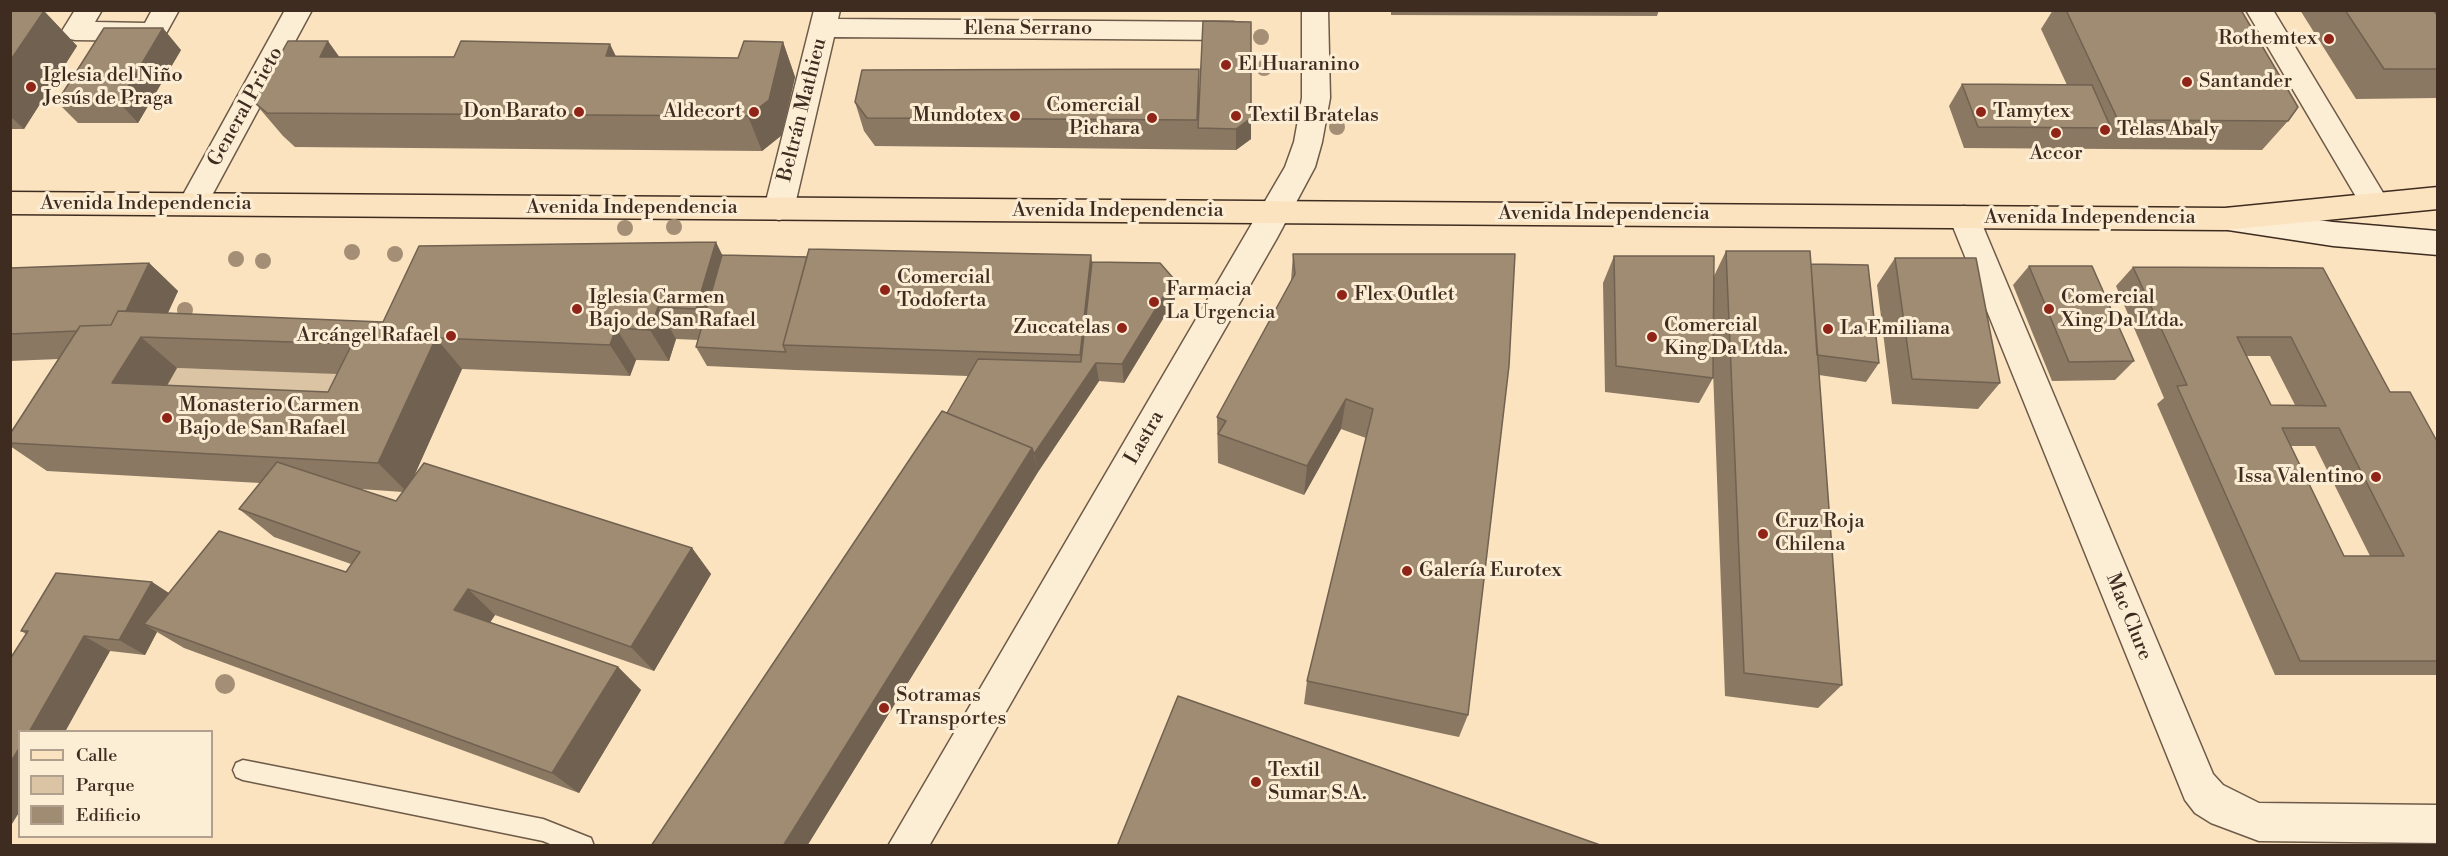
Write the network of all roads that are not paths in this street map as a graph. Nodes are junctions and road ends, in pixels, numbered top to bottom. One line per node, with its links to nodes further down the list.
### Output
1 (89, 10): 2 (street)
2 (166, 10)
3 (299, 10): 10 (street, General Prieto)
4 (1315, 10): 13 (street, Lastra)
5 (2259, 10): 11 (street)
6 (825, 19): 7 (street, Elena Serrano); 12 (street, Beltrán Mathieu)
7 (1233, 31)
8 (2438, 198): 11 (main road, Avenida Independencia)
9 (10, 203): 10 (main road, Avenida Independencia)
10 (193, 204): 12 (main road, Avenida Independencia)
11 (2375, 204): 15 (main road, Avenida Independencia)
12 (780, 209): 13 (main road, Avenida Independencia)
13 (1277, 212): 14 (main road, Avenida Independencia); 20 (street, Lastra)
14 (1964, 216): 15 (main road, Avenida Independencia); 18 (street, Mac Clure)
15 (2225, 219): 16 (street, Avenida Independencia)
16 (2438, 243)
17 (243, 770): 19 (lane)
18 (2438, 824)
19 (583, 846)
20 (907, 846)

